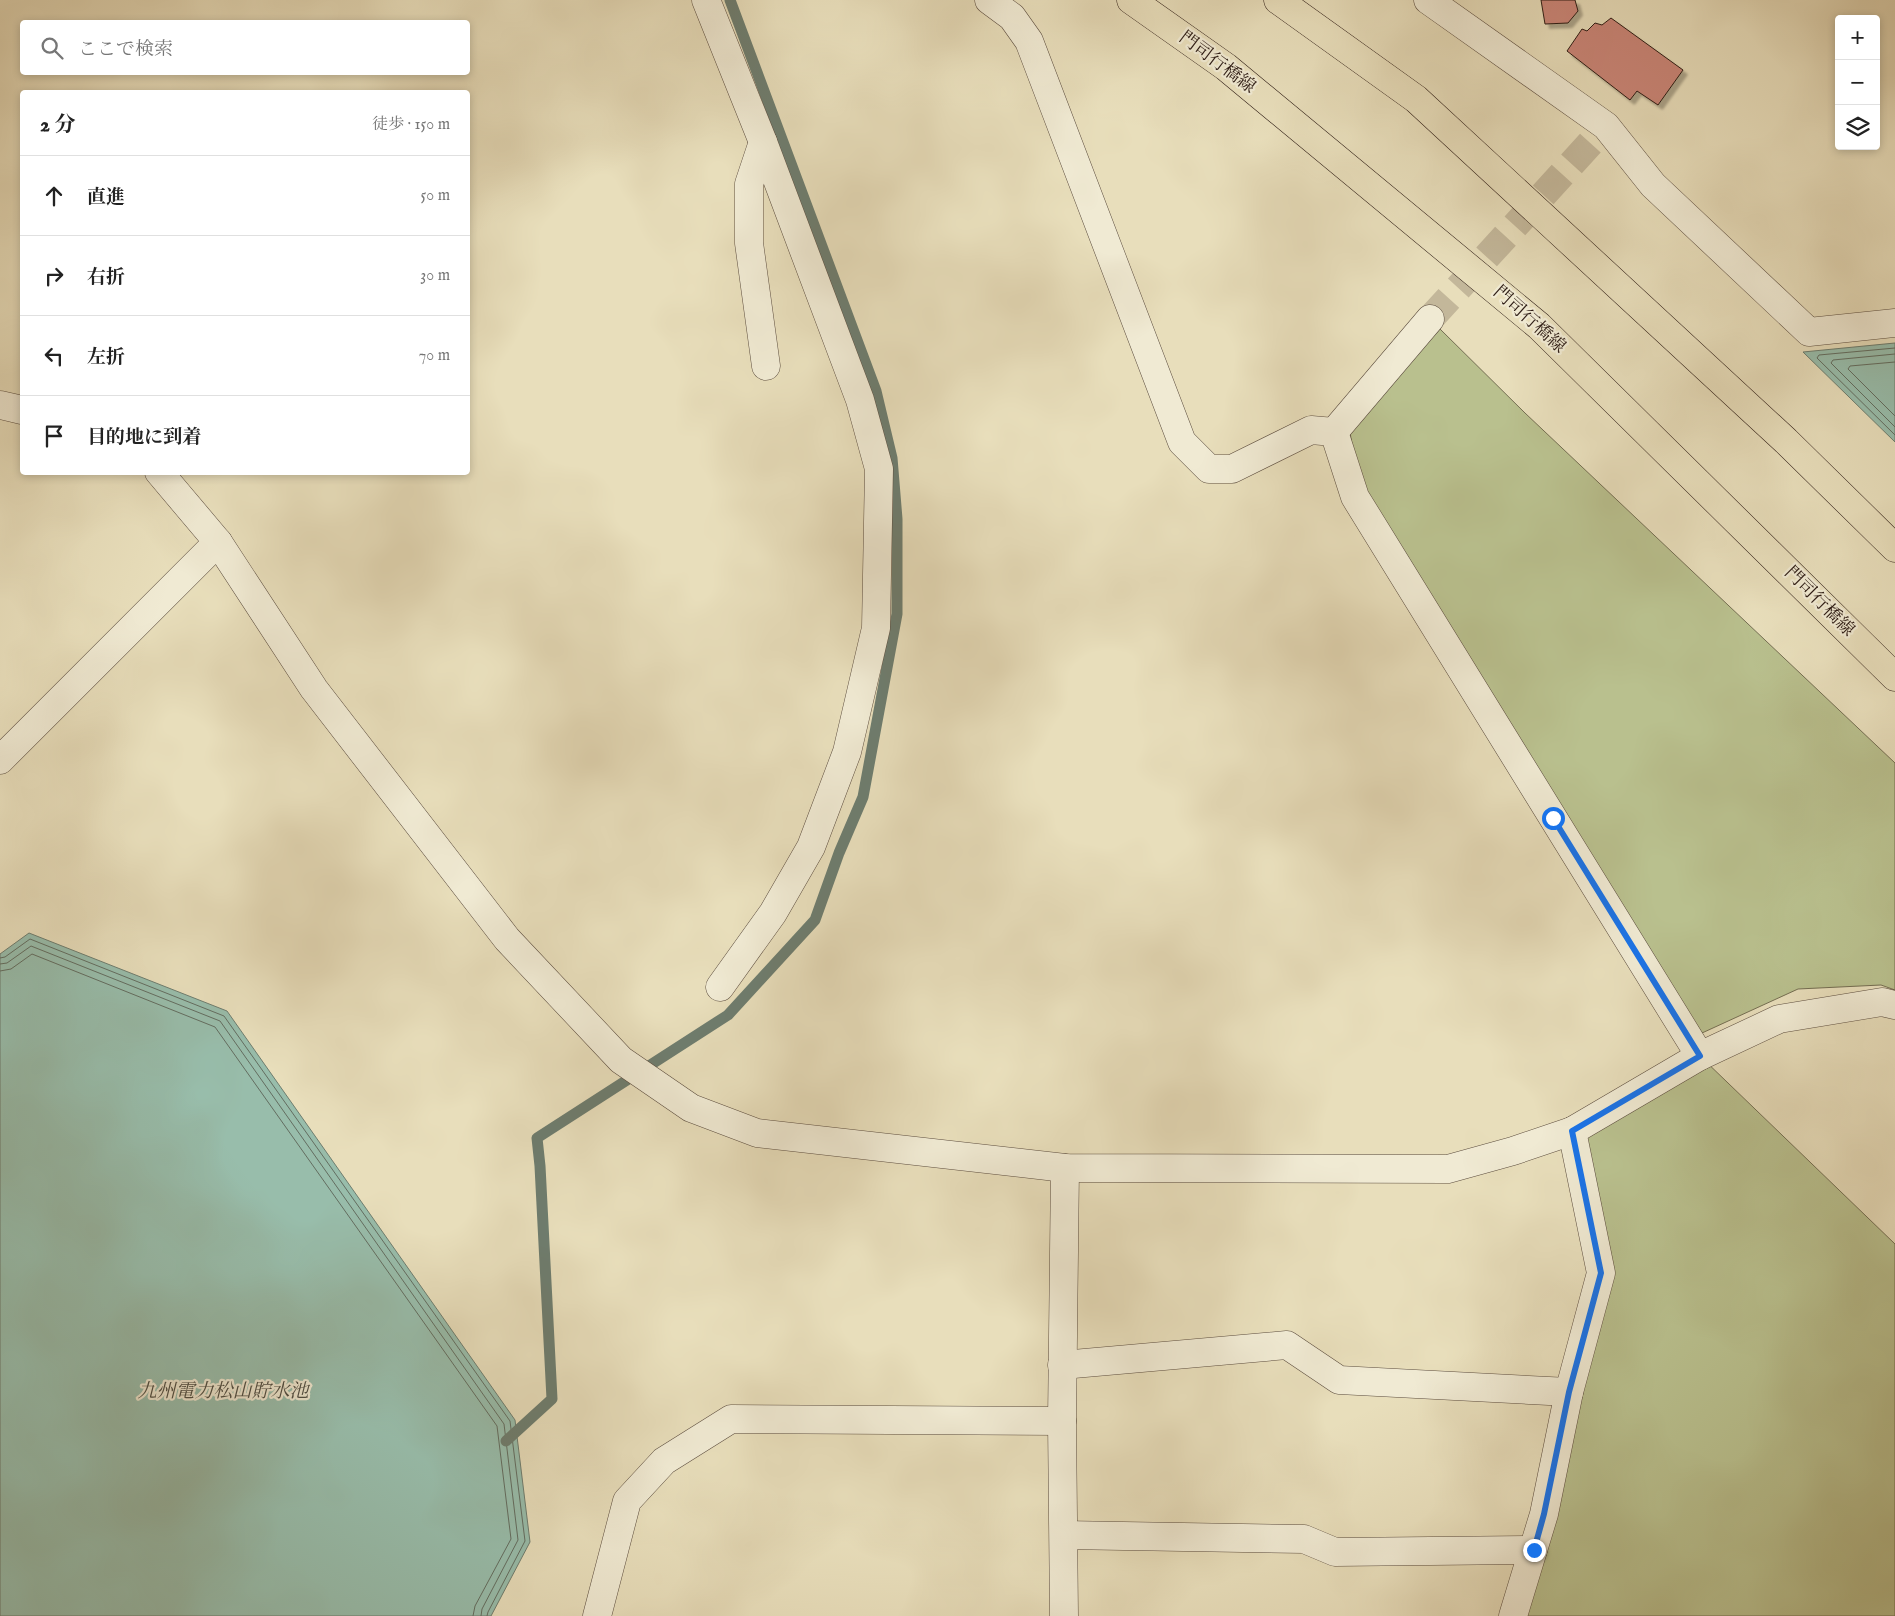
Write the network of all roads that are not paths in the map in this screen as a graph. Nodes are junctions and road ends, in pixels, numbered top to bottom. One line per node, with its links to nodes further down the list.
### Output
1 (706, 0): 6 (street)
2 (989, 0): 12 (street)
3 (1131, 0): 16 (main road, 門司行橋線)
4 (1278, 0): 15 (main road)
5 (1428, 0): 8 (street)
6 (763, 142): 9 (street); 18 (street)
7 (1430, 319): 12 (street)
8 (1895, 324)
9 (766, 366)
10 (0, 405): 11 (street)
11 (20, 410)
12 (1334, 432): 20 (street)
13 (162, 475): 14 (street)
14 (218, 542): 17 (street); 22 (street)
15 (1895, 548)
16 (1895, 677)
17 (0, 760)
18 (720, 987)
19 (1895, 1005): 20 (street)
20 (1700, 1056): 21 (street)
21 (1572, 1131): 22 (street); 24 (street)
22 (1065, 1168): 23 (street)
23 (1062, 1365): 24 (street); 25 (street)
24 (1569, 1392): 27 (street)
25 (1062, 1421): 26 (street); 28 (street)
26 (1064, 1534): 27 (street); 29 (street)
27 (1534, 1550): 30 (street)
28 (597, 1616)
29 (1064, 1616)
30 (1513, 1616)

